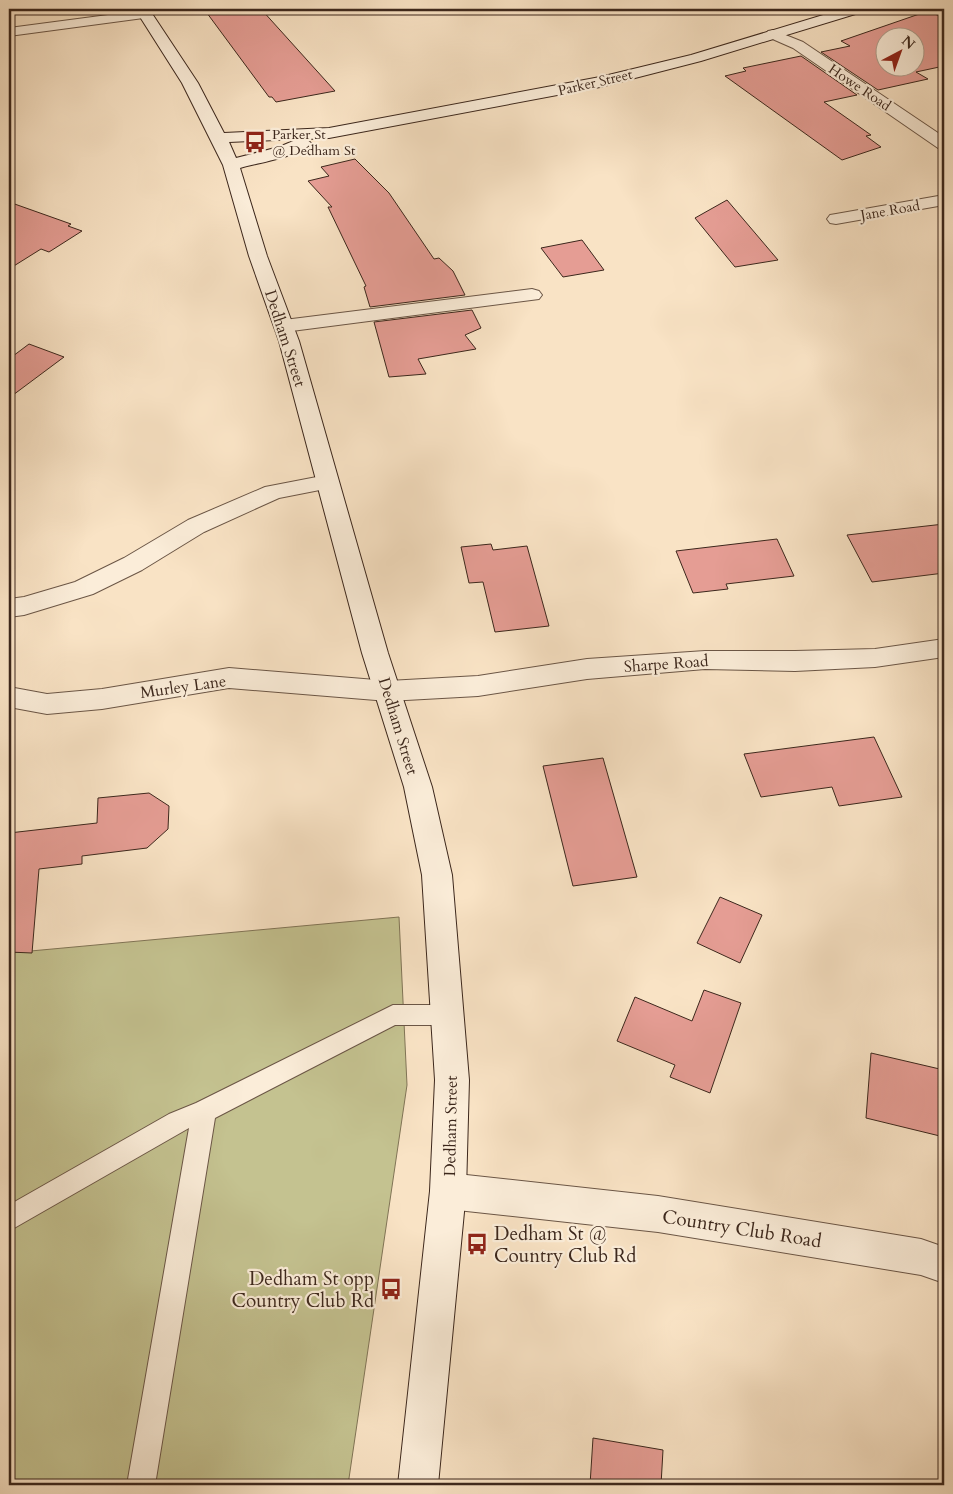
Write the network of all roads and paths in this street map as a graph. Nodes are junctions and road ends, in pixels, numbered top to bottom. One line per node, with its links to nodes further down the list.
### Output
1 (845, 10): 4 (main road, Parker Street)
2 (144, 12): 3 (main road); 6 (main road, Dedham Street)
3 (9, 32)
4 (773, 34): 5 (main road, Parker Street); 7 (main road, Howe Road)
5 (329, 133): 6 (main road, Parker Street); 8 (main road, Parker Street)
6 (219, 138): 8 (main road, Dedham Street)
7 (944, 144)
8 (231, 165): 12 (main road, Dedham Street)
9 (944, 200): 10 (main road, Jane Road)
10 (836, 219)
11 (532, 295): 12 (main road)
12 (284, 326): 13 (main road, Dedham Street)
13 (327, 482): 14 (main road); 16 (main road, Dedham Street)
14 (9, 608)
15 (944, 648): 16 (main road, Sharpe Road)
16 (388, 691): 17 (main road, Murley Lane); 18 (main road, Dedham Street)
17 (9, 697)
18 (448, 1015): 19 (lane); 20 (main road, Dedham Street)
19 (204, 1110): 21 (lane); 23 (lane)
20 (448, 1190): 22 (main road, Country Club Road); 24 (main road, Dedham Street)
21 (9, 1219)
22 (944, 1265)
23 (141, 1485)
24 (418, 1485)

